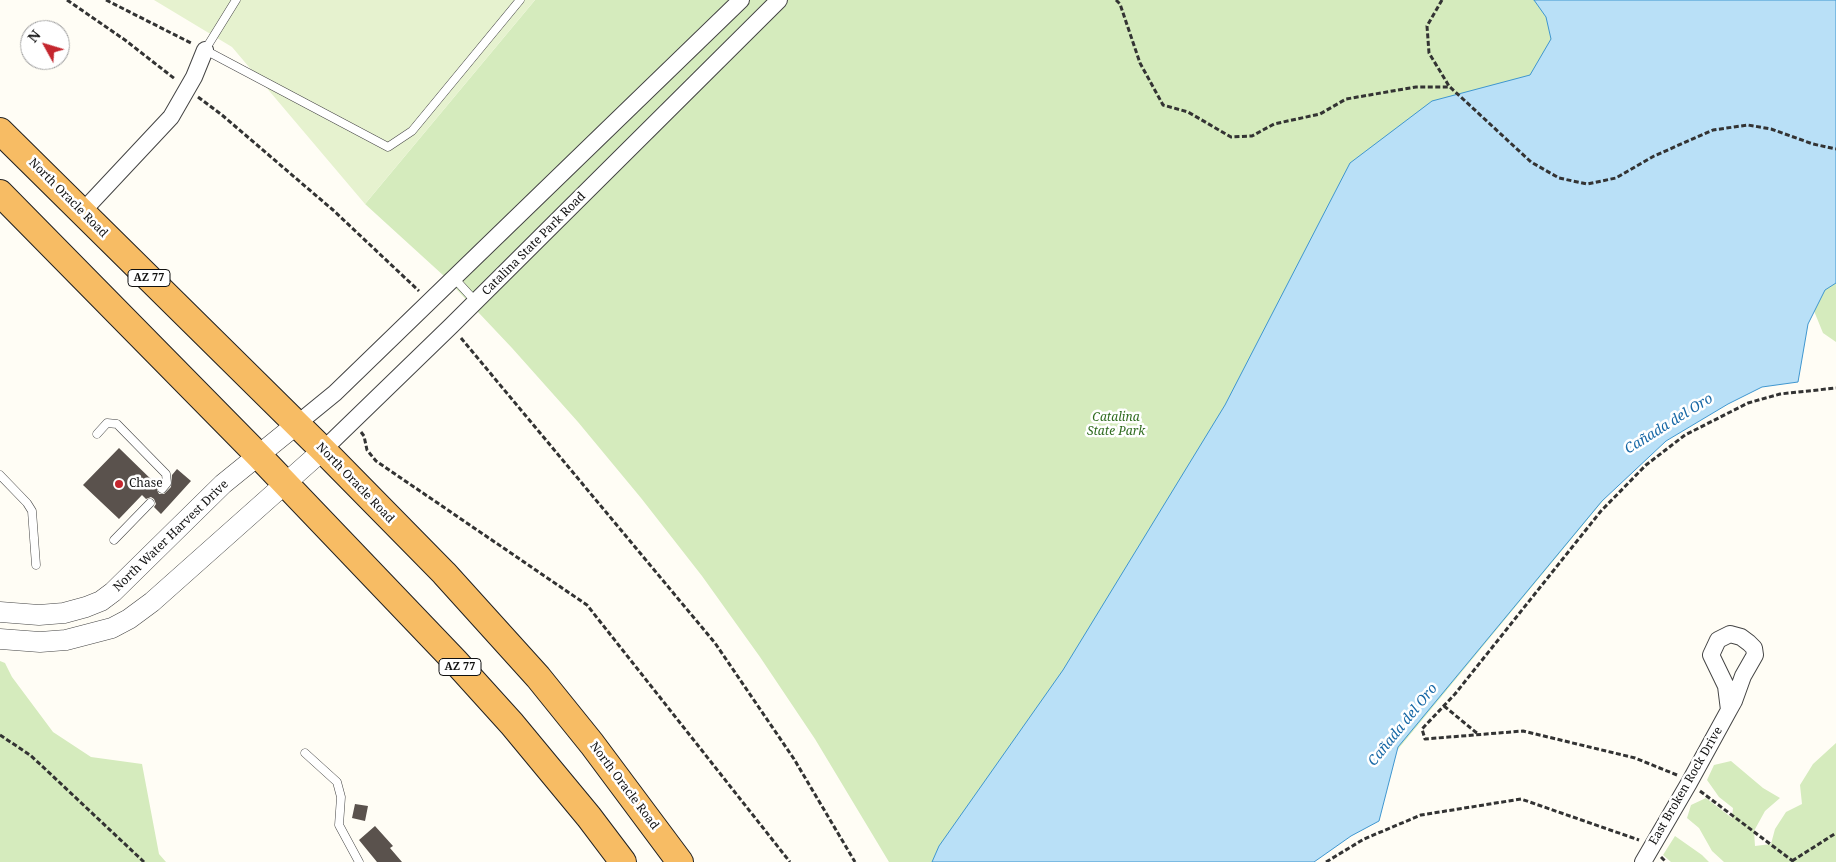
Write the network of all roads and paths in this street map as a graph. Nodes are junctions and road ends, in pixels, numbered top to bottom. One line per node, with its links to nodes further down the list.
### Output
1 (67, 0): 11 (path)
2 (106, 0): 9 (path)
3 (236, 0): 9 (lane)
4 (520, 0): 9 (lane)
5 (740, 0): 16 (street)
6 (779, 0): 18 (street, Catalina State Park Road)
7 (1116, 0): 10 (path)
8 (1442, 0): 10 (path)
9 (205, 50): 11 (street)
10 (1450, 87): 13 (path)
11 (188, 89): 15 (street); 17 (path)
12 (0, 131): 15 (highway, North Oracle Road / AZ 77)
13 (1836, 150)
14 (0, 193): 25 (highway, AZ 77)
15 (82, 212): 22 (highway, North Oracle Road / AZ 77)
16 (454, 278): 17 (street); 18 (lane)
17 (430, 302): 22 (street)
18 (476, 302): 19 (street, Catalina State Park Road)
19 (452, 326): 21 (street, Catalina State Park Road); 48 (path)
20 (1836, 388): 34 (path)
21 (351, 422): 24 (street, Catalina State Park Road); 47 (path)
22 (298, 424): 24 (highway, North Oracle Road / AZ 77); 25 (street, North Water Harvest Drive)
23 (97, 434): 28 (lane)
24 (323, 450): 27 (street, Catalina State Park Road); 46 (highway, North Oracle Road / AZ 77)
25 (259, 456): 27 (highway, AZ 77); 32 (street, North Water Harvest Drive)
26 (0, 475): 31 (lane)
27 (285, 483): 33 (street); 45 (highway, AZ 77)
28 (162, 489)
29 (150, 502): 30 (lane)
30 (114, 540)
31 (36, 565)
32 (0, 612)
33 (0, 639)
34 (1444, 706): 36 (path); 36 (path)
35 (1729, 710): 39 (street, East Broken Rock Drive)
36 (1478, 734): 39 (path)
37 (0, 735): 43 (path)
38 (305, 753): 44 (lane)
39 (1690, 783): 41 (street, East Broken Rock Drive); 42 (path)
40 (1836, 833): 42 (path)
41 (1647, 855): 49 (path); 50 (path)
42 (1793, 861)
43 (144, 862)
44 (359, 862)
45 (623, 862)
46 (680, 862)
47 (790, 862)
48 (855, 862)
49 (1326, 862)
50 (1666, 862)

